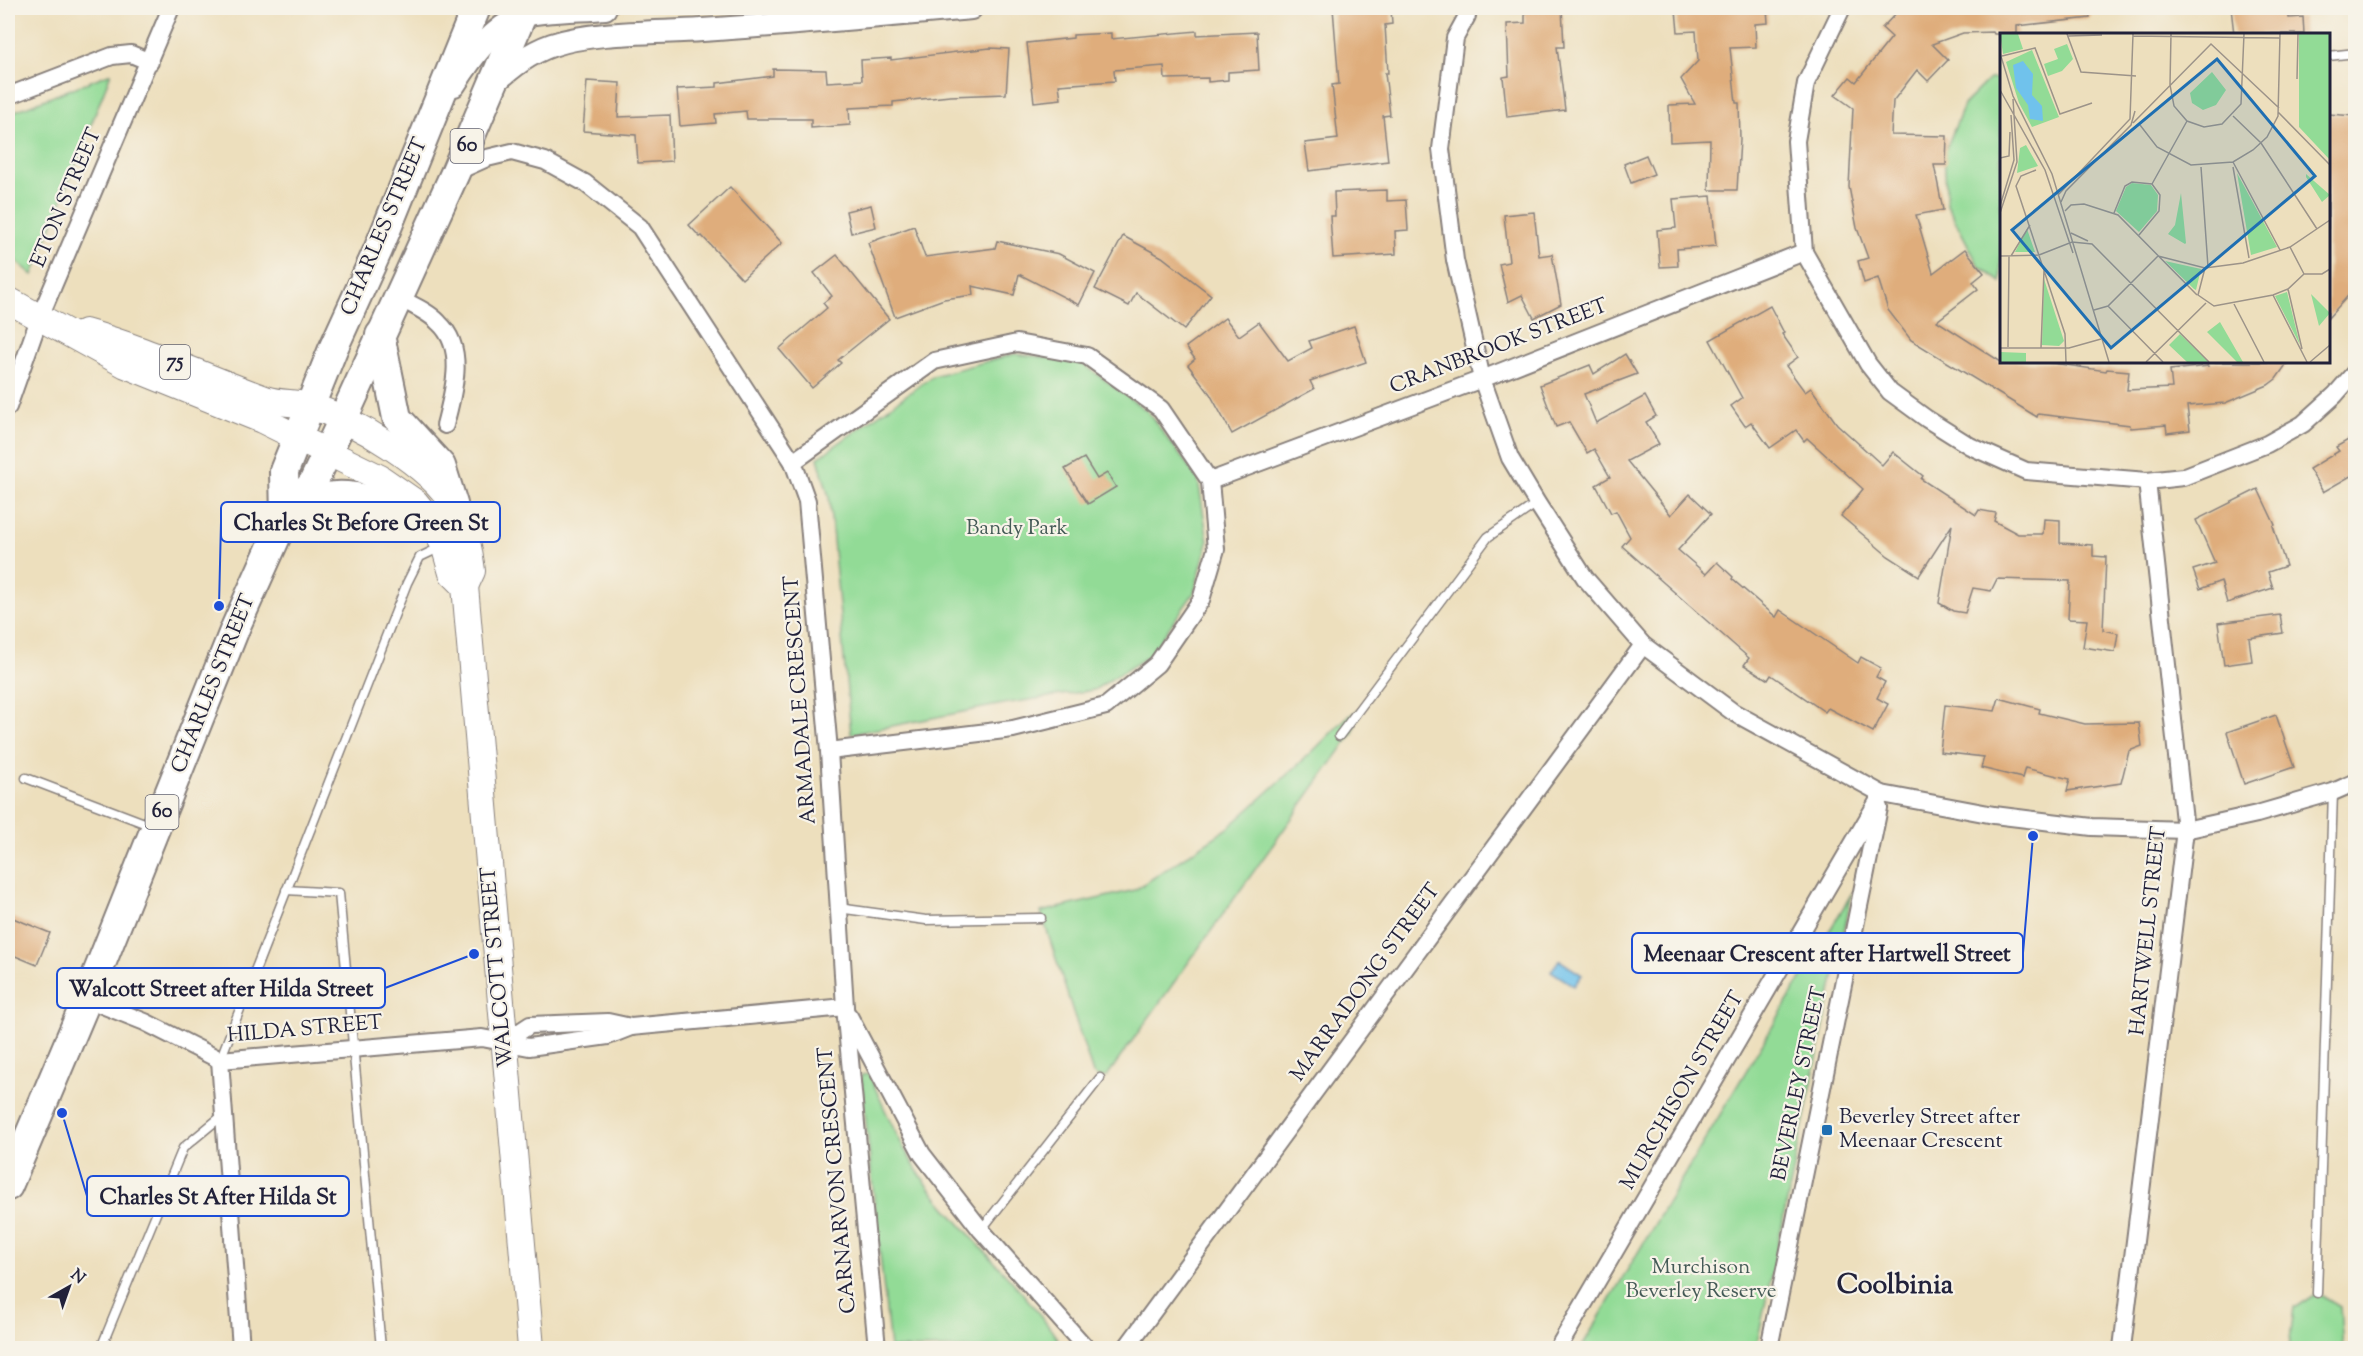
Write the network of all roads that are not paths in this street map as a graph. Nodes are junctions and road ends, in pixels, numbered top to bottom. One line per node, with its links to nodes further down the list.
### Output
1 (171, 8): 11 (street, ETON STREET)
2 (476, 8): 14 (highway, CHARLES STREET / 60)
3 (605, 8): 6 (main road)
4 (971, 8): 7 (main road)
5 (1842, 8): 16 (street)
6 (524, 12): 12 (highway, CHARLES STREET / 60); 14 (main road)
7 (864, 12): 12 (main road)
8 (1467, 16): 22 (street)
9 (2355, 53): 10 (lane)
10 (2330, 56)
11 (150, 62): 13 (street); 19 (street, ETON STREET)
12 (495, 82): 15 (highway, CHARLES STREET / 60)
13 (8, 96)
14 (429, 124): 23 (highway, CHARLES STREET / 60)
15 (455, 173): 17 (highway, CHARLES STREET / 60); 29 (street, ARMADALE CRESCENT)
16 (1804, 252): 22 (street, CRANBROOK STREET); 31 (street)
17 (399, 298): 20 (highway, CHARLES STREET / 60); 26 (street)
18 (8, 300): 19 (main road, 75)
19 (39, 319): 23 (main road, 75); 24 (street, ETON STREET); 27 (main road, 75)
20 (380, 335): 25 (highway, CHARLES STREET / 60); 33 (highway)
21 (2355, 370): 31 (street)
22 (1482, 379): 30 (street, CRANBROOK STREET); 32 (street)
23 (309, 406): 25 (main road, WALCOTT STREET / 75); 27 (highway, CHARLES STREET / 60)
24 (8, 407)
25 (343, 419): 28 (highway, CHARLES STREET / 60); 33 (main road, WALCOTT STREET / 75)
26 (445, 425)
27 (297, 437): 28 (main road, WALCOTT STREET / 75); 34 (highway, CHARLES STREET / 60)
28 (328, 451): 34 (highway, CHARLES STREET / 60); 35 (main road, WALCOTT STREET / 75)
29 (793, 462): 30 (street); 39 (street, ARMADALE CRESCENT)
30 (1210, 481): 39 (street)
31 (2147, 481): 45 (street, HARTWELL STREET)
32 (1537, 503): 37 (street); 38 (lane)
33 (453, 504): 36 (main road, WALCOTT STREET / 75)
34 (285, 517): 35 (highway); 44 (highway, CHARLES STREET / 60)
35 (438, 535): 36 (main road, WALCOTT STREET / 75); 46 (lane)
36 (465, 586): 51 (main road, WALCOTT STREET / 75)
37 (1643, 645): 43 (street); 65 (street, MARRADONG STREET)
38 (1339, 736)
39 (829, 751): 47 (street, ARMADALE CRESCENT)
40 (26, 778): 44 (lane)
41 (2355, 782): 42 (street)
42 (2333, 792): 45 (street); 58 (lane)
43 (1882, 794): 45 (street); 66 (street, MURCHISON STREET); 67 (street, BEVERLEY STREET)
44 (156, 828): 49 (highway, CHARLES STREET / 60)
45 (2185, 830): 68 (street, HARTWELL STREET)
46 (286, 890): 52 (lane); 53 (lane)
47 (837, 908): 48 (lane); 50 (street, ARMADALE CRESCENT)
48 (1041, 918)
49 (87, 999): 53 (street, HILDA STREET); 56 (highway, CHARLES STREET / 60)
50 (845, 1007): 51 (street); 57 (street, ARMADALE CRESCENT); 63 (street, CARNARVON CRESCENT)
51 (504, 1042): 52 (street, HILDA STREET); 62 (main road, WALCOTT STREET / 75)
52 (354, 1048): 53 (street, HILDA STREET); 61 (lane)
53 (220, 1060): 55 (street)
54 (1100, 1078): 57 (lane)
55 (223, 1115): 59 (lane); 60 (street)
56 (8, 1185)
57 (981, 1230): 64 (street, ARMADALE CRESCENT)
58 (2317, 1293)
59 (101, 1348)
60 (241, 1348)
61 (381, 1348)
62 (531, 1348)
63 (877, 1348)
64 (1086, 1348)
65 (1126, 1348)
66 (1558, 1348)
67 (1769, 1348)
68 (2122, 1348)

